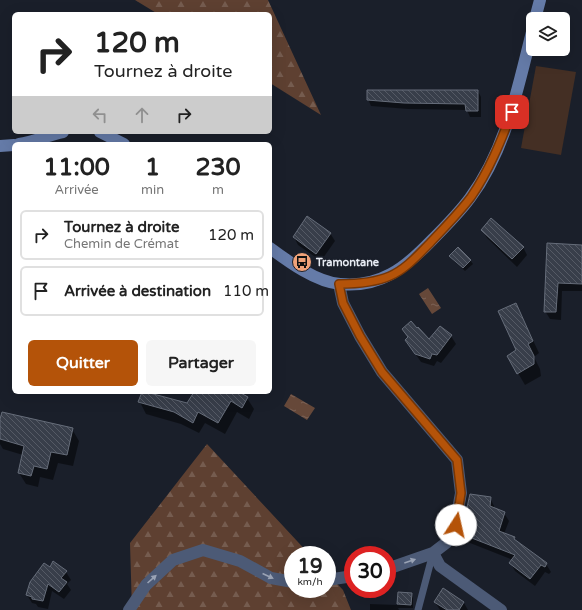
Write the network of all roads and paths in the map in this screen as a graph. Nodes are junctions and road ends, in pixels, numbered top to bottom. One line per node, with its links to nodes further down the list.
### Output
1 (540, 0): 2 (street)
2 (537, 12)
3 (526, 56): 11 (street)
4 (52, 134): 6 (street)
5 (104, 134): 7 (street)
6 (32, 142)
7 (120, 142)
8 (12, 145): 9 (street)
9 (0, 146)
10 (272, 249): 11 (street)
11 (339, 284): 12 (street)
12 (433, 554): 13 (street, one-way to 12); 16 (lane); 17 (street)
13 (396, 566)
14 (284, 580): 15 (street, one-way to 14)
15 (129, 610)
16 (418, 610)
17 (501, 610)

